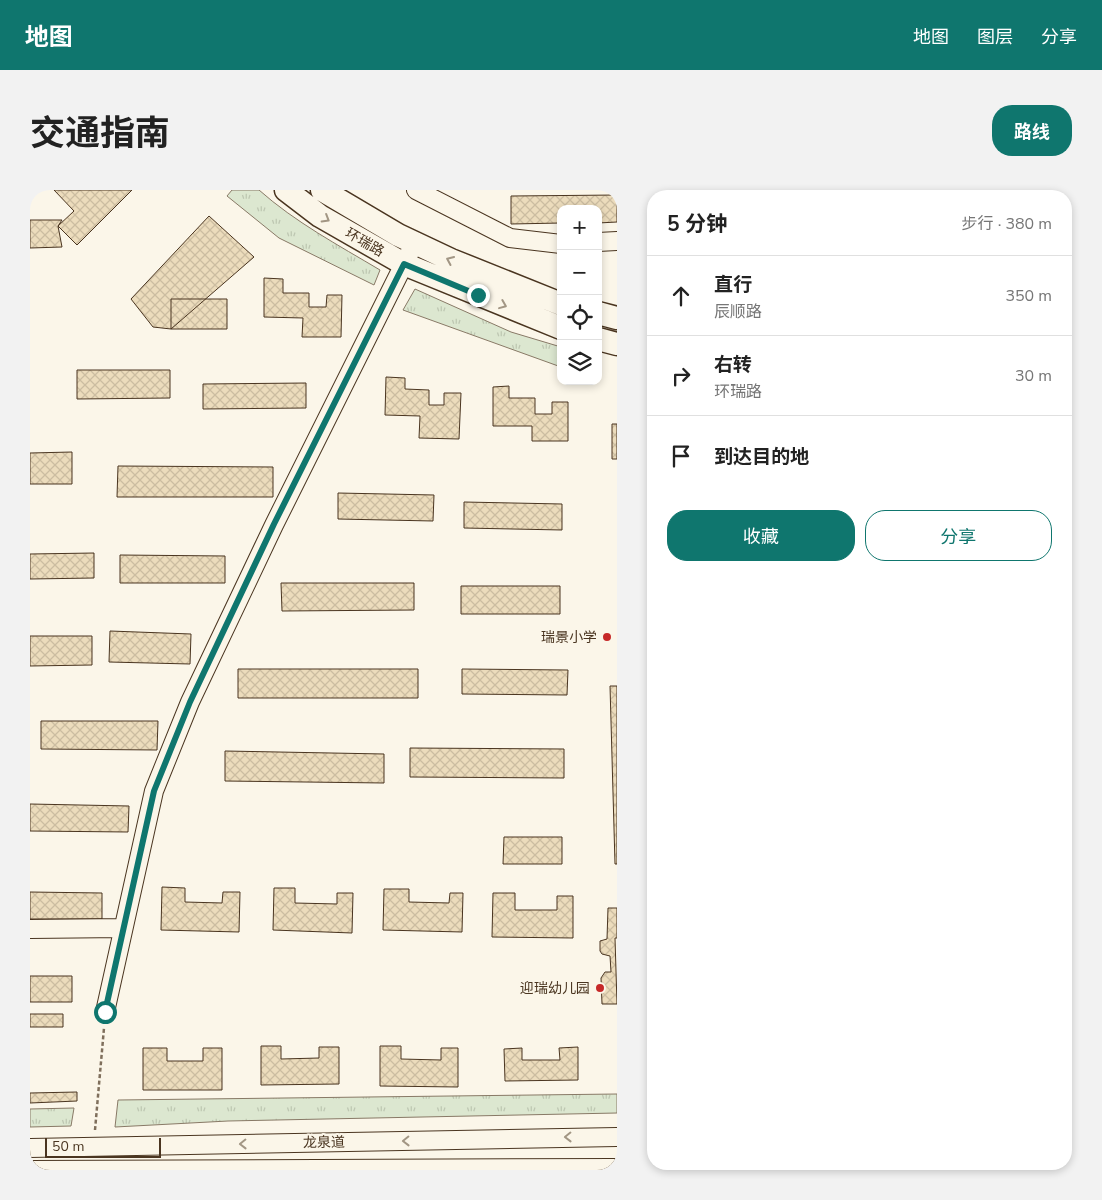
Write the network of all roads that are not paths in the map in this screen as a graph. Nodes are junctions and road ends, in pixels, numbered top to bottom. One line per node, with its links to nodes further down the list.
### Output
1 (286, 190): 8 (main road, 环瑞路, one-way to 8)
2 (322, 190): 6 (main road, 环瑞路)
3 (416, 190): 7 (street)
4 (617, 241): 5 (street)
5 (602, 242)
6 (414, 243): 8 (street); 9 (main road, 环瑞路, one-way to 6)
7 (557, 244)
8 (404, 264): 12 (main road, 环瑞路, one-way to 12); 15 (street)
9 (557, 302)
10 (602, 314): 11 (main road)
11 (617, 318)
12 (557, 326)
13 (602, 340): 14 (main road)
14 (617, 344)
15 (122, 928): 16 (street); 17 (street)
16 (30, 929)
17 (105, 1012)
18 (617, 1137): 19 (street, 龙泉道, one-way to 19)
19 (30, 1148)
20 (617, 1168): 21 (street, 龙泉道)
21 (342, 1169): 22 (street, 龙泉道)
22 (30, 1170)

